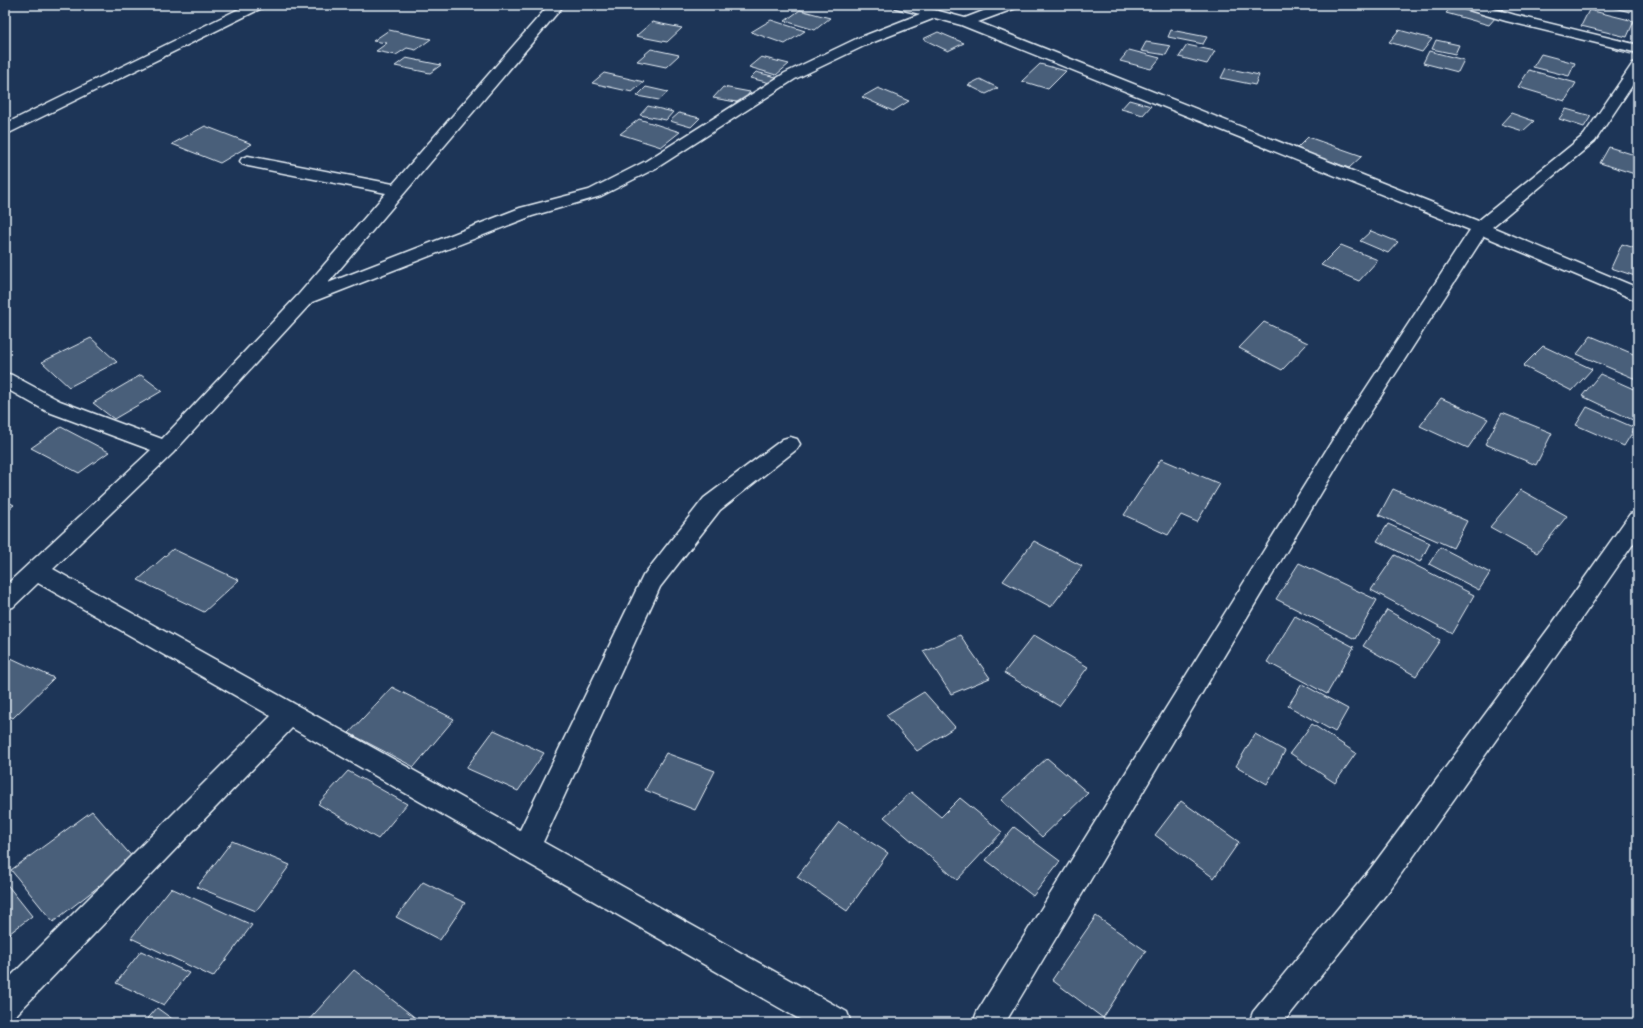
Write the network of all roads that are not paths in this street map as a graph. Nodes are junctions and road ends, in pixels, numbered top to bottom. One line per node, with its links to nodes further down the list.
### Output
1 (257, 5): 10 (street)
2 (556, 5): 12 (street)
3 (901, 5): 6 (street)
4 (1011, 5): 7 (street)
5 (1467, 5): 8 (street)
6 (933, 14): 7 (street); 15 (street)
7 (966, 22): 13 (street)
8 (1638, 49)
9 (1638, 66): 13 (street)
10 (5, 130)
11 (248, 162): 12 (street)
12 (397, 190): 15 (street)
13 (1480, 228): 14 (street); 26 (street)
14 (1638, 295)
15 (305, 298): 18 (street)
16 (5, 380): 18 (street)
17 (790, 444): 23 (street)
18 (166, 448): 20 (street)
19 (1638, 520): 27 (street)
20 (37, 571): 21 (street); 22 (street)
21 (5, 600)
22 (290, 714): 23 (street); 24 (street)
23 (526, 848): 25 (street)
24 (5, 1004)
25 (836, 1023)
26 (988, 1023)
27 (1264, 1023)

